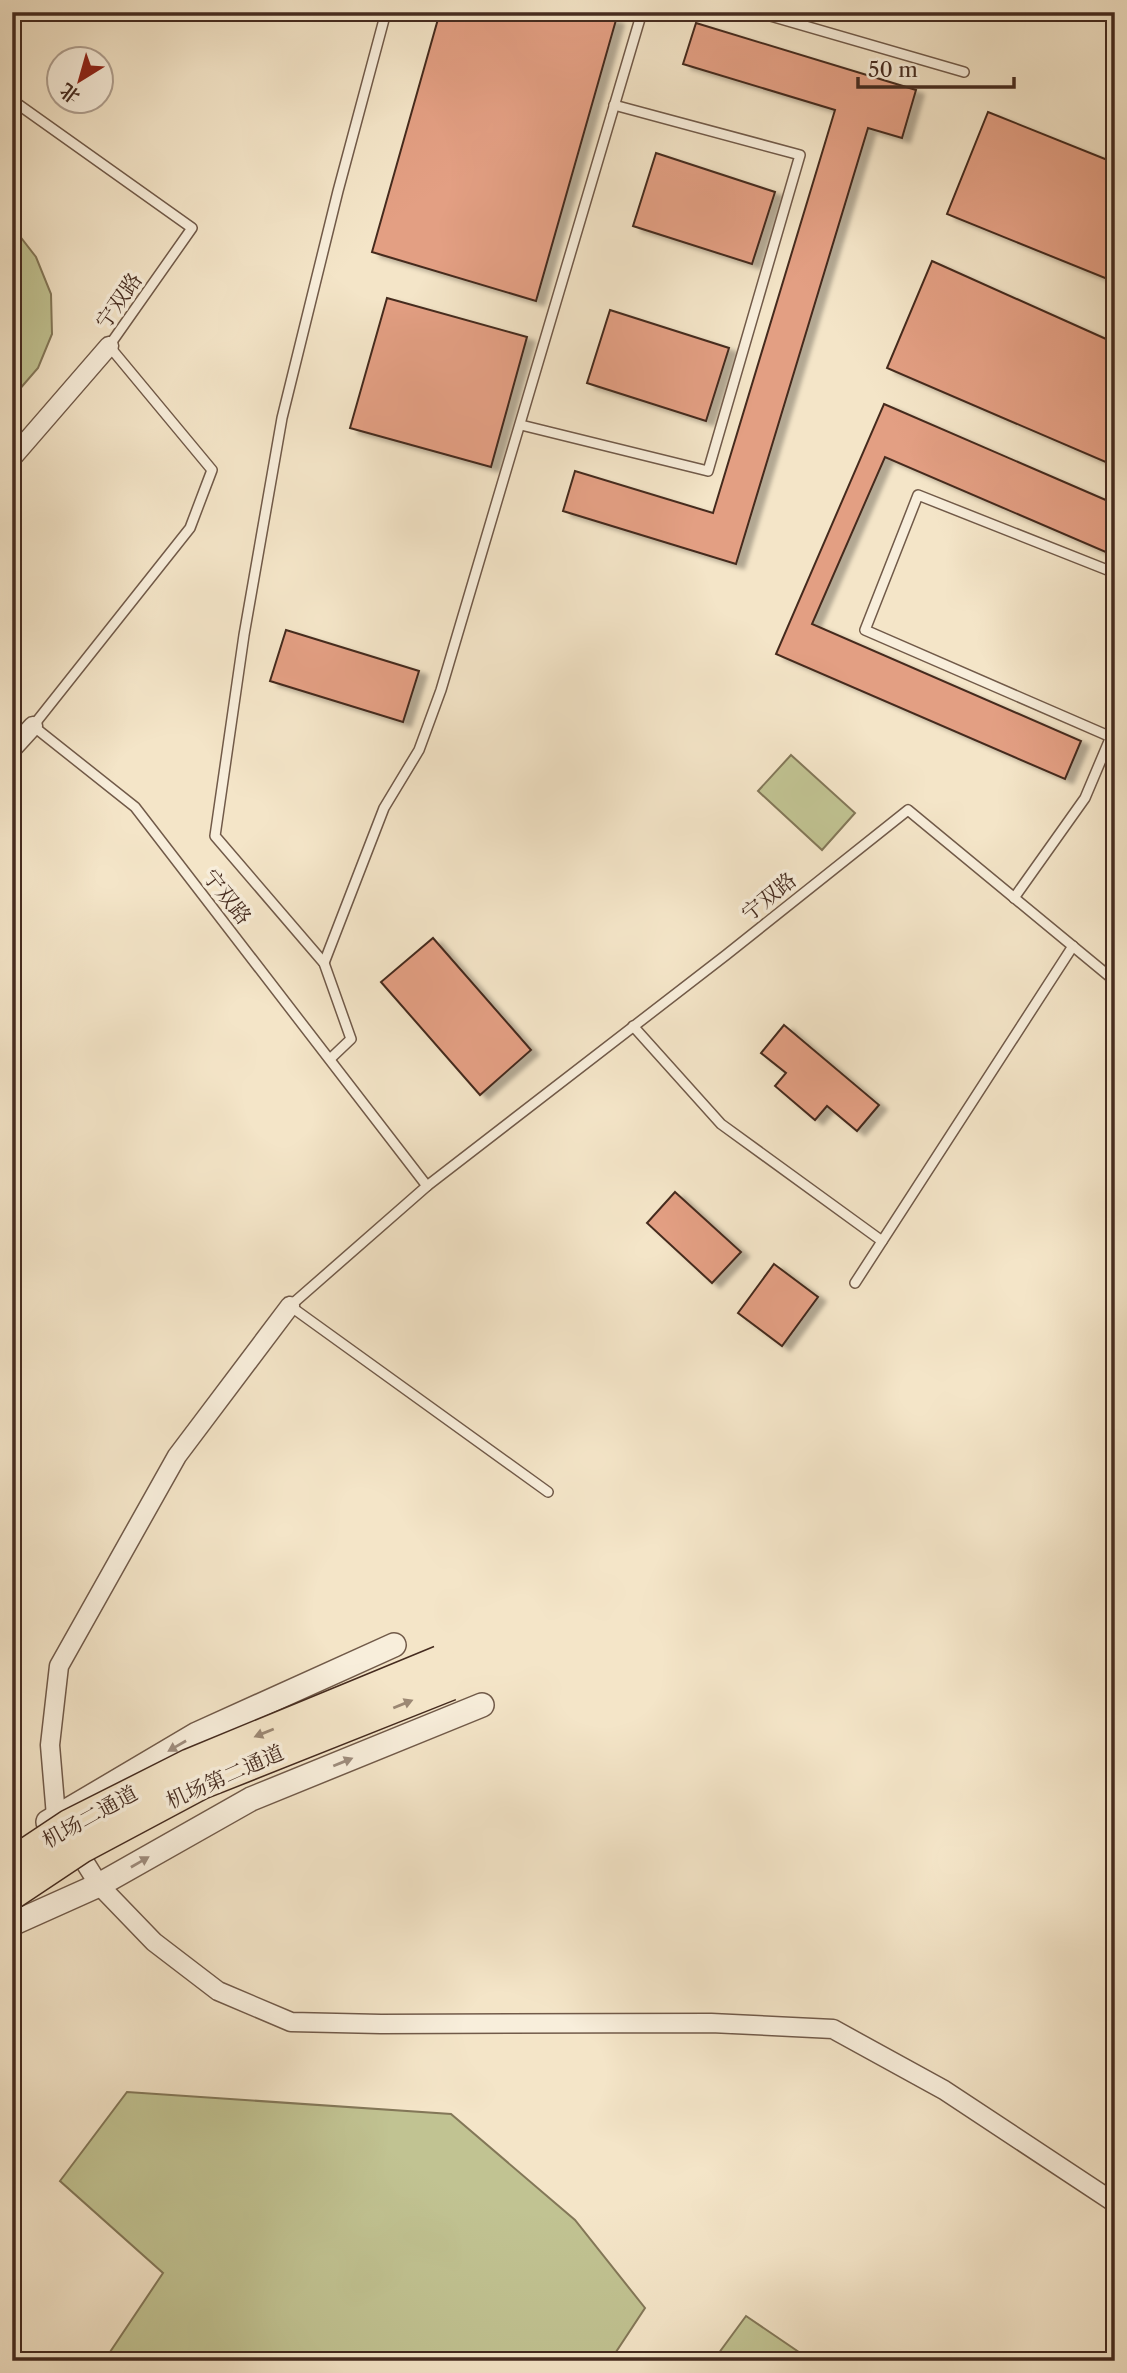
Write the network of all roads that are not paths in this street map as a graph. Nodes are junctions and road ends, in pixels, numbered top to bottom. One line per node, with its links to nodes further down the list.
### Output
1 (386, 12): 17 (lane)
2 (642, 12): 6 (lane)
3 (757, 12): 4 (lane)
4 (964, 72)
5 (12, 100): 7 (lane, 宁双路)
6 (614, 105): 8 (lane); 8 (lane)
7 (109, 345): 9 (street); 11 (lane, 宁双路)
8 (521, 425): 17 (lane)
9 (12, 458)
10 (1115, 573): 13 (lane)
11 (33, 726): 14 (street); 20 (lane, 宁双路)
12 (1115, 727): 13 (lane)
13 (1111, 737): 15 (lane)
14 (12, 749)
15 (1014, 898): 16 (lane, 宁双路); 19 (lane, 宁双路)
16 (1073, 946): 18 (lane, 宁双路); 22 (lane)
17 (324, 963): 20 (lane)
18 (1115, 981)
19 (633, 1026): 21 (lane, 宁双路); 22 (lane)
20 (330, 1059): 21 (lane, 宁双路)
21 (427, 1186): 24 (lane)
22 (882, 1241): 23 (lane)
23 (855, 1283)
24 (290, 1306): 25 (lane); 29 (street)
25 (548, 1492)
26 (394, 1645): 29 (street, one-way to 29)
27 (445, 1673): 31 (highway, 机场二通道, one-way to 31, bridge); 33 (highway, 机场第二通道, one-way to 27, bridge)
28 (482, 1705): 32 (street, one-way to 28)
29 (56, 1816): 30 (street); 32 (street)
30 (12, 1846)
31 (12, 1863)
32 (99, 1885): 34 (street); 35 (street)
33 (12, 1894)
34 (12, 1924)
35 (1115, 2203)

